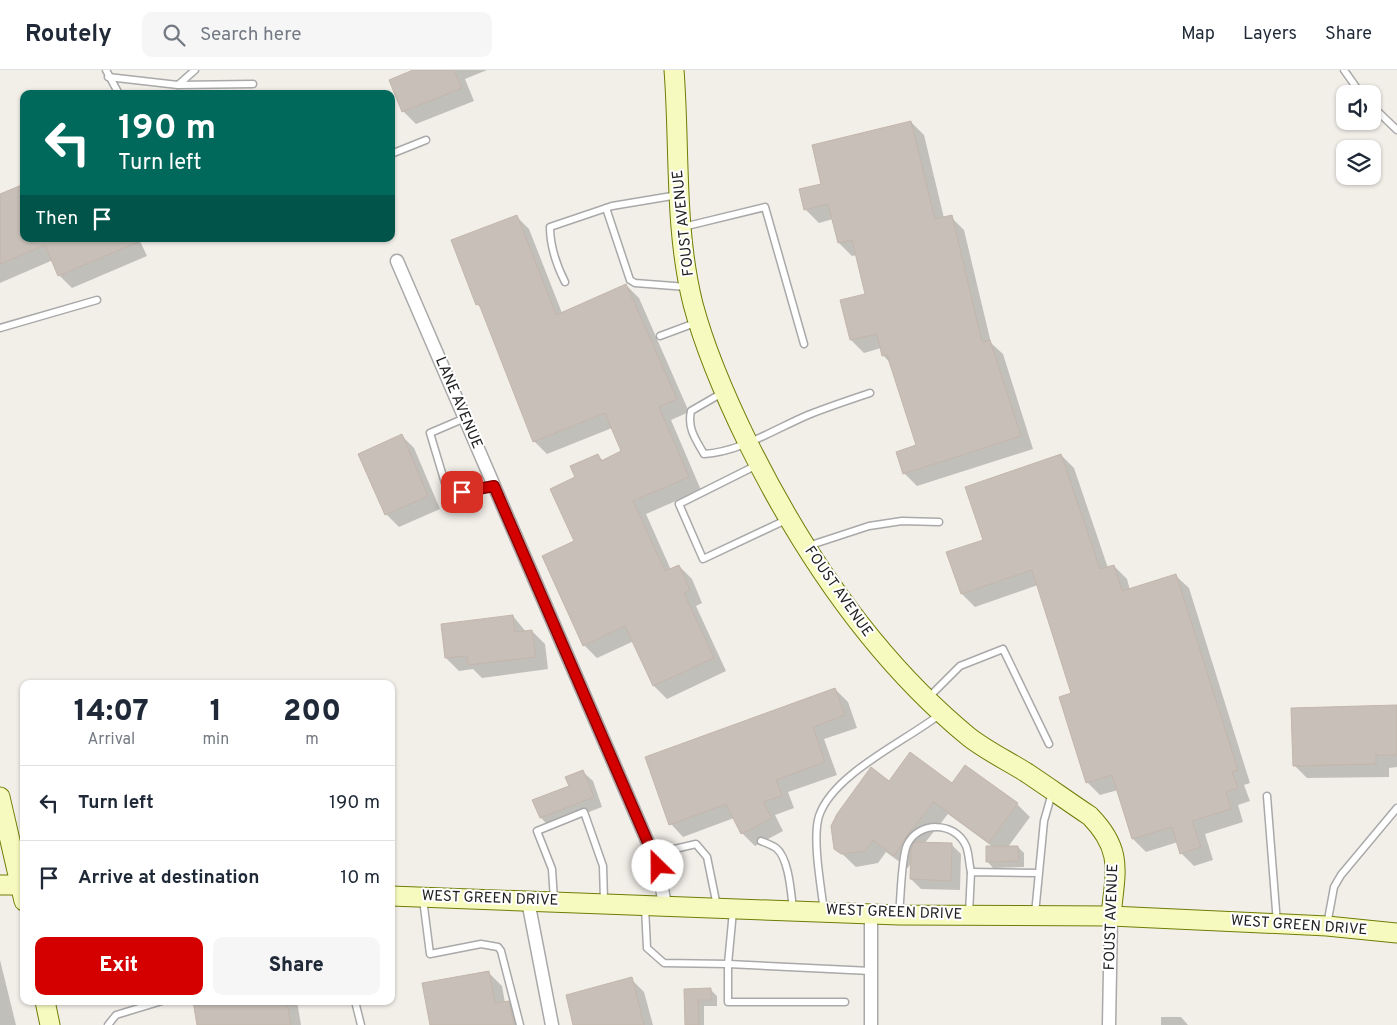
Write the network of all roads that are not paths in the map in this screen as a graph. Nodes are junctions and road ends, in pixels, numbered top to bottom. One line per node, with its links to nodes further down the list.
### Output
1 (195, 70): 6 (lane)
2 (674, 70): 13 (main road, FOUST AVENUE)
3 (1344, 70): 7 (lane)
4 (107, 73): 6 (lane); 8 (lane)
5 (253, 84): 6 (lane)
6 (178, 85)
7 (1355, 85)
8 (116, 90)
9 (1381, 115): 10 (lane)
10 (1397, 130)
11 (426, 140): 12 (lane)
12 (395, 152)
13 (679, 195): 14 (lane); 15 (main road, FOUST AVENUE)
14 (606, 208): 17 (lane); 18 (lane)
15 (682, 227): 18 (main road, FOUST AVENUE); 23 (lane)
16 (398, 261): 26 (street, LANE AVENUE)
17 (565, 282)
18 (690, 287): 20 (main road, FOUST AVENUE)
19 (97, 300): 21 (lane)
20 (699, 322): 22 (lane); 24 (main road, FOUST AVENUE)
21 (0, 328)
22 (660, 336)
23 (804, 344)
24 (723, 392): 27 (main road, FOUST AVENUE); 27 (lane)
25 (870, 393): 27 (lane)
26 (465, 418): 29 (street, LANE AVENUE); 29 (lane)
27 (748, 442): 28 (main road, FOUST AVENUE)
28 (759, 464): 30 (main road, FOUST AVENUE); 30 (lane)
29 (494, 486): 41 (street, LANE AVENUE)
30 (789, 518): 32 (main road, FOUST AVENUE)
31 (939, 522): 32 (lane)
32 (806, 547): 33 (main road, FOUST AVENUE)
33 (927, 699): 34 (main road, FOUST AVENUE); 35 (lane)
34 (942, 713): 36 (main road, FOUST AVENUE); 56 (lane)
35 (1049, 744)
36 (1053, 791): 43 (lane); 61 (main road, FOUST AVENUE)
37 (1267, 796): 62 (lane)
38 (0, 797): 44 (main road)
39 (1397, 808): 63 (lane)
40 (761, 841): 55 (lane)
41 (653, 854): 53 (street, LANE AVENUE); 54 (lane)
42 (970, 872): 43 (lane); 58 (lane); 59 (lane)
43 (1038, 874): 60 (lane)
44 (20, 878)
45 (0, 886): 46 (main road)
46 (20, 889)
47 (395, 896): 48 (main road, WEST GREEN DRIVE)
48 (423, 897): 49 (main road, WEST GREEN DRIVE); 74 (lane)
49 (528, 900): 50 (main road, WEST GREEN DRIVE); 75 (street)
50 (554, 901): 51 (main road, WEST GREEN DRIVE); 51 (lane)
51 (604, 903): 52 (main road, WEST GREEN DRIVE)
52 (645, 904): 53 (main road, WEST GREEN DRIVE); 65 (lane)
53 (665, 905): 54 (main road, WEST GREEN DRIVE)
54 (725, 907): 55 (main road, WEST GREEN DRIVE); 65 (lane)
55 (794, 910): 56 (main road, WEST GREEN DRIVE)
56 (824, 912): 57 (main road, WEST GREEN DRIVE)
57 (872, 914): 58 (main road, WEST GREEN DRIVE); 66 (street)
58 (899, 915): 59 (main road, WEST GREEN DRIVE)
59 (969, 915): 60 (main road, WEST GREEN DRIVE)
60 (1035, 916): 61 (main road, WEST GREEN DRIVE)
61 (1111, 916): 62 (main road, WEST GREEN DRIVE); 77 (street, FOUST AVENUE)
62 (1277, 924): 63 (main road, WEST GREEN DRIVE)
63 (1327, 926): 64 (main road, WEST GREEN DRIVE)
64 (1397, 933)
65 (728, 964): 66 (lane); 67 (lane)
66 (871, 971): 76 (street)
67 (844, 1002)
68 (46, 1005): 71 (main road)
69 (149, 1005): 72 (lane)
70 (356, 1005): 73 (lane)
71 (50, 1025)
72 (108, 1025)
73 (361, 1025)
74 (520, 1025)
75 (552, 1025)
76 (871, 1025)
77 (1109, 1025)

